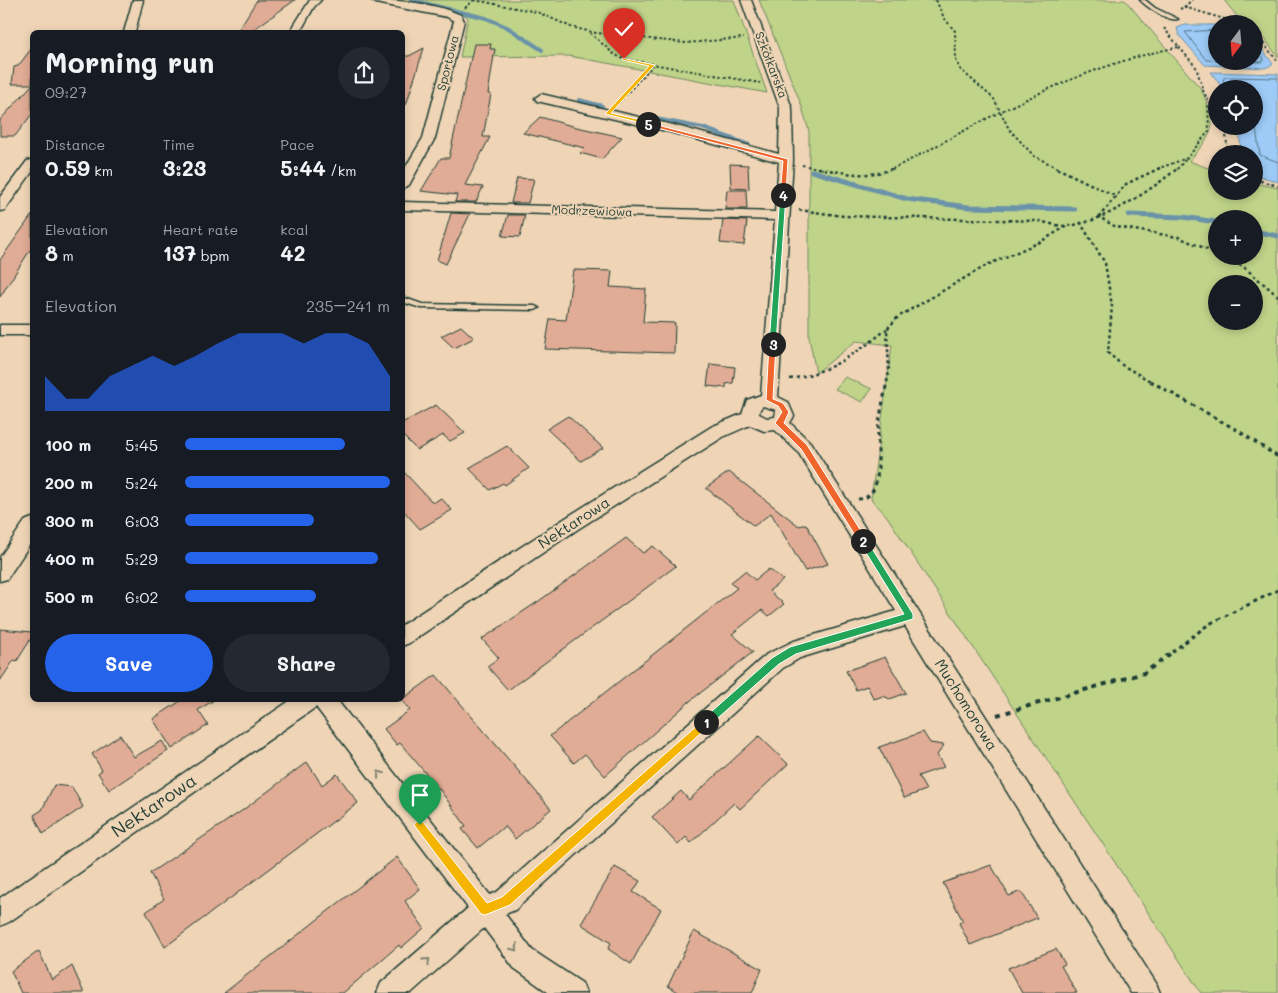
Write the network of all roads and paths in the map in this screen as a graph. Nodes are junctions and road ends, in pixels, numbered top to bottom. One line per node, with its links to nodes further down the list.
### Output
1 (138, 0): 13 (street)
2 (316, 0): 14 (street)
3 (376, 0): 32 (street, Sportowa)
4 (474, 0): 10 (path); 15 (path)
5 (746, 0): 30 (street, Szkółkarska)
6 (936, 0): 26 (path)
7 (1142, 0): 12 (lane)
8 (1192, 0): 9 (path)
9 (1184, 7): 11 (path); 12 (path)
10 (465, 8)
11 (1211, 15)
12 (1175, 18): 20 (path)
13 (130, 30)
14 (296, 30)
15 (587, 32): 17 (path); 22 (path)
16 (750, 37): 17 (path)
17 (727, 40): 19 (path)
18 (1263, 43): 21 (path)
19 (728, 45)
20 (1180, 47): 25 (path); 26 (path)
21 (1278, 62)
22 (653, 65): 23 (path); 27 (path)
23 (767, 84)
24 (541, 98): 27 (street)
25 (1208, 102)
26 (1001, 111): 30 (path); 35 (path)
27 (608, 114): 30 (street)
28 (1208, 132): 29 (path)
29 (1187, 158): 35 (path); 40 (path)
30 (792, 162): 39 (street, Szkółkarska)
31 (30, 167): 37 (street)
32 (405, 180)
33 (1263, 182): 34 (path)
34 (1278, 186)
35 (1117, 197): 40 (path)
36 (405, 206): 39 (street, Modrzewiowa)
37 (0, 207)
38 (796, 209): 42 (path)
39 (782, 216): 52 (street, Szkółkarska)
40 (1099, 217): 41 (path); 43 (path)
41 (1080, 222): 42 (path); 55 (path)
42 (1066, 226): 48 (path)
43 (1208, 249)
44 (1240, 265): 45 (path)
45 (1278, 296)
46 (405, 299): 47 (lane)
47 (535, 308)
48 (887, 328): 51 (path); 56 (path)
49 (0, 330): 50 (street)
50 (30, 330)
51 (788, 378)
52 (769, 400): 53 (street); 54 (street)
53 (751, 417): 54 (street); 61 (street, Nektarowa)
54 (779, 423): 60 (street, Muchomorowa)
55 (1278, 457)
56 (856, 498)
57 (30, 529): 58 (street)
58 (0, 573)
59 (1278, 590): 64 (path)
60 (910, 616): 65 (street); 69 (street, Muchomorowa)
61 (405, 635)
62 (306, 702): 66 (street, Nektarowa)
63 (326, 702): 65 (street, one-way to 63)
64 (991, 716)
65 (485, 910): 67 (street, one-way to 65); 68 (street, one-way to 68)
66 (0, 913)
67 (391, 993)
68 (572, 993)
69 (1146, 993)

